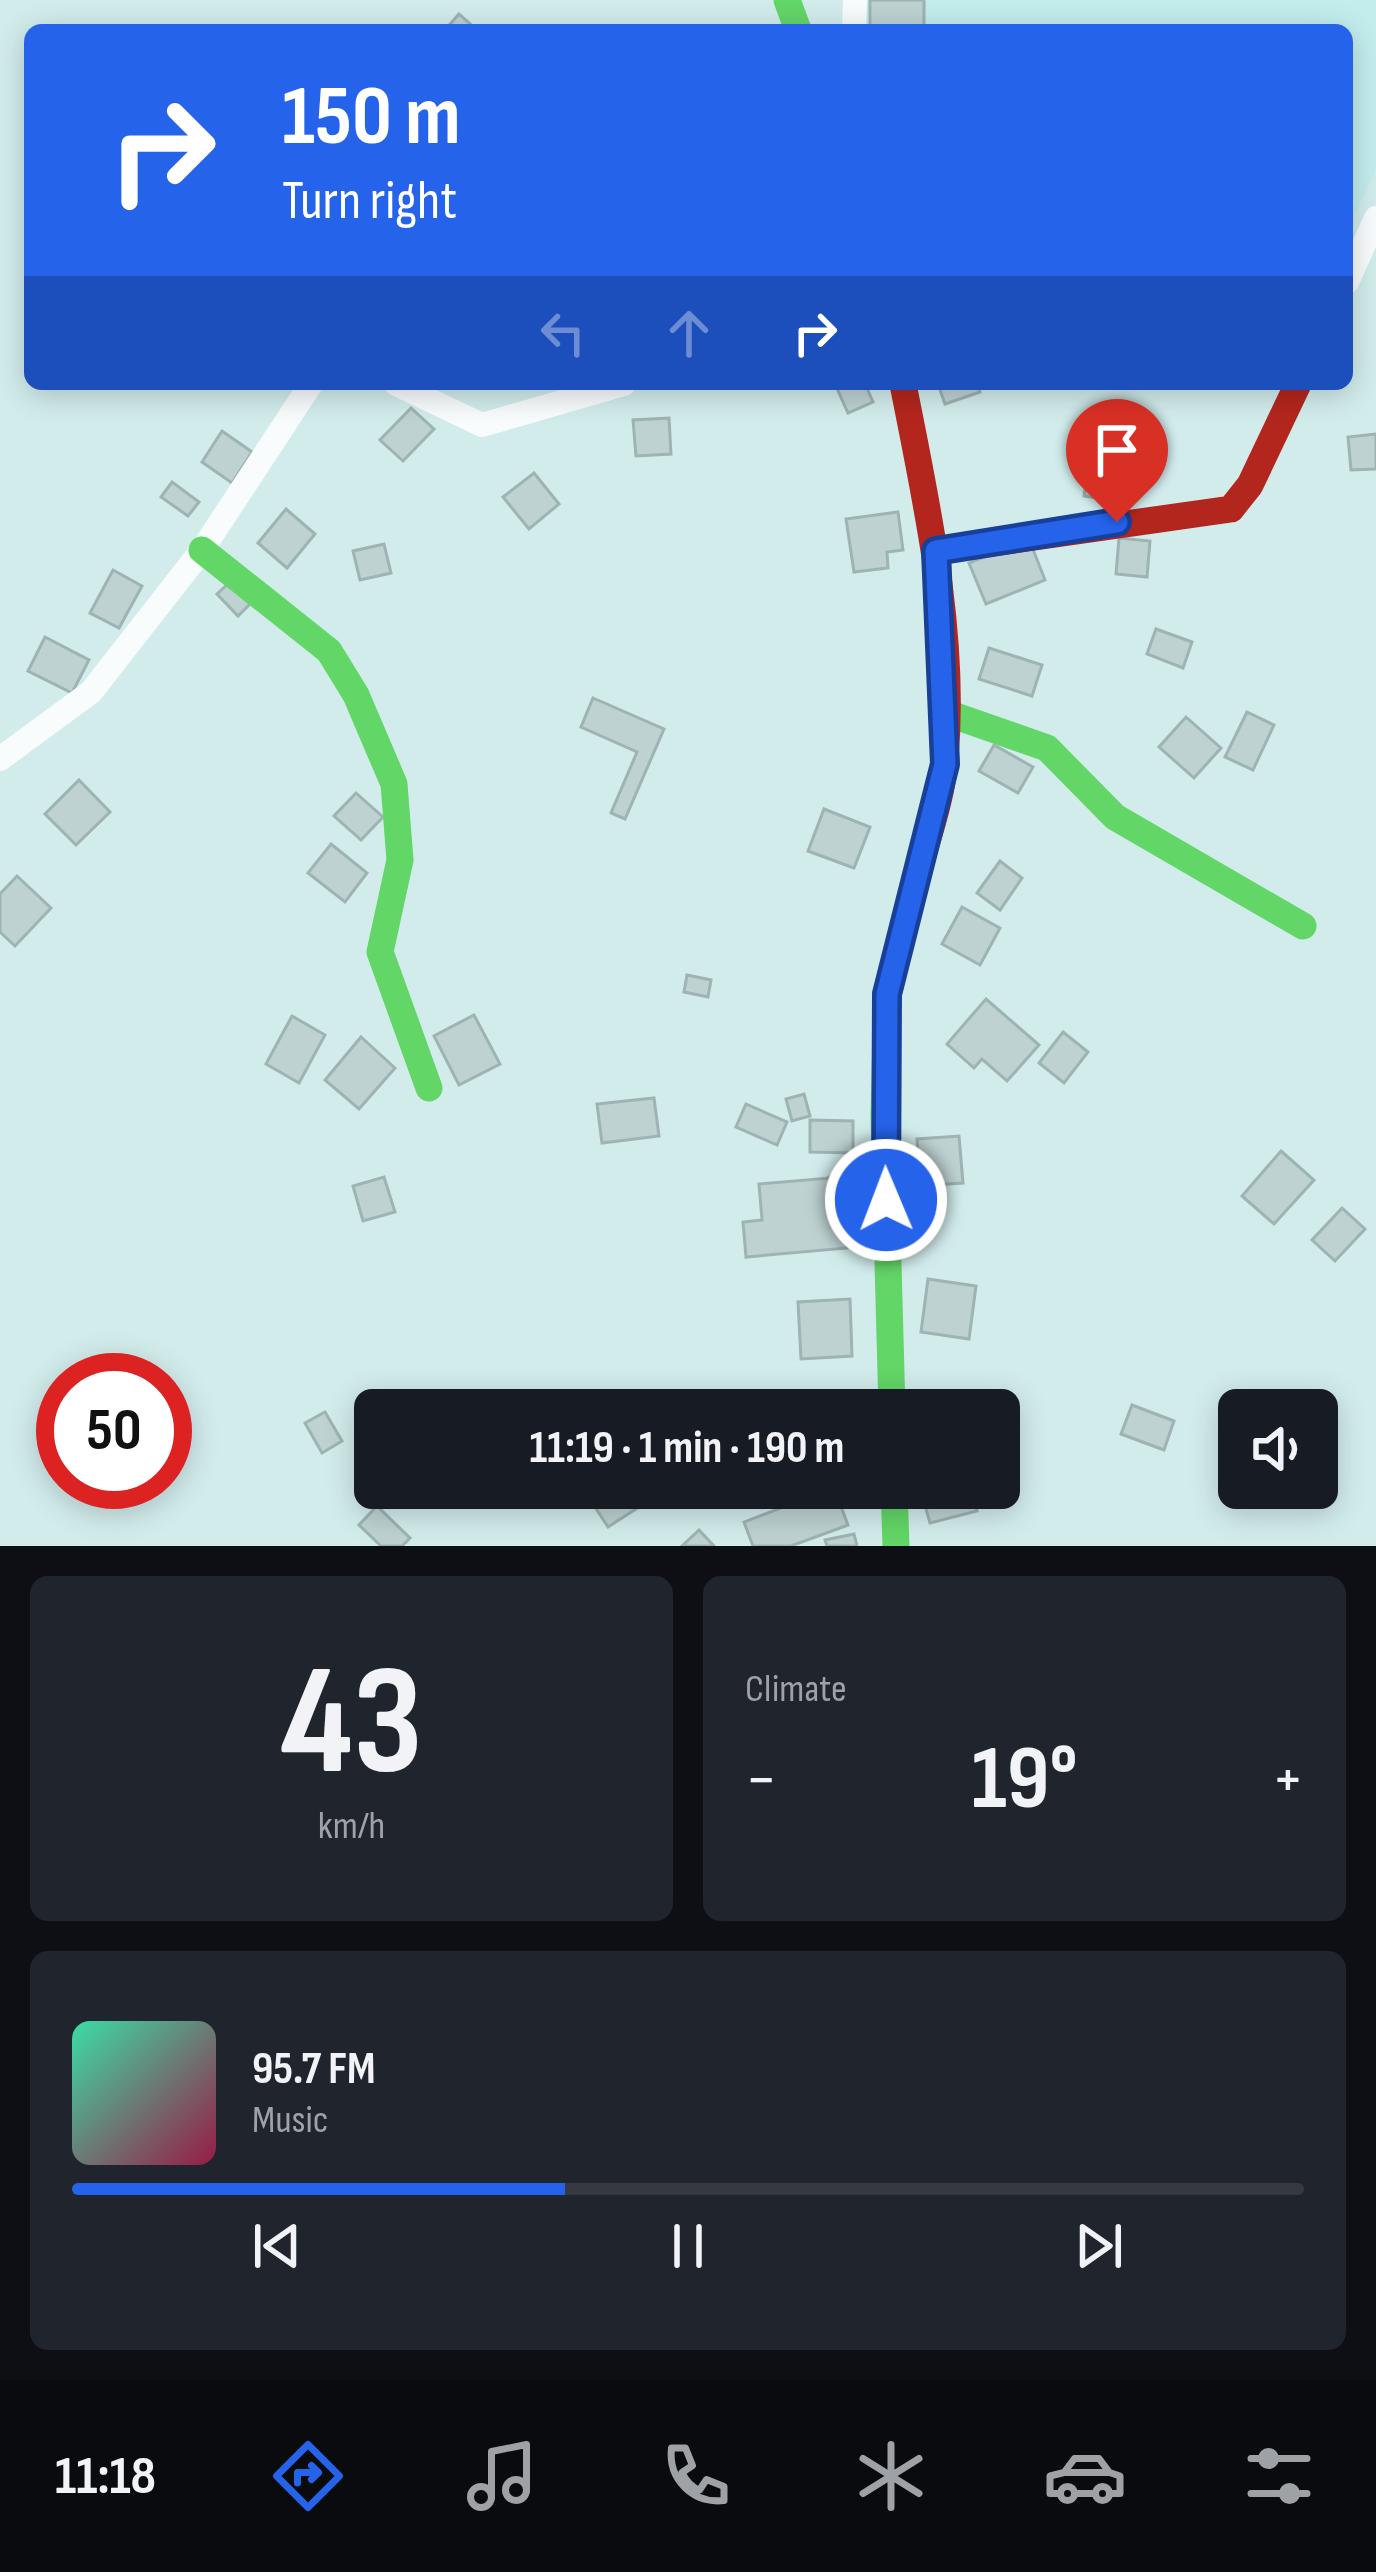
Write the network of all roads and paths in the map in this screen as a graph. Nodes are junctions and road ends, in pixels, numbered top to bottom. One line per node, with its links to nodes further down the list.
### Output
1 (1376, 218): 2 (street)
2 (1353, 269)
3 (307, 390): 8 (street)
4 (409, 390): 5 (street)
5 (603, 390)
6 (904, 390): 9 (street)
7 (1295, 390): 9 (street)
8 (202, 550): 11 (street); 13 (street)
9 (936, 551): 10 (street)
10 (947, 712): 12 (street); 14 (street)
11 (0, 759)
12 (1303, 926)
13 (429, 1088)
14 (891, 1389)
15 (895, 1509): 16 (street)
16 (896, 1546)

